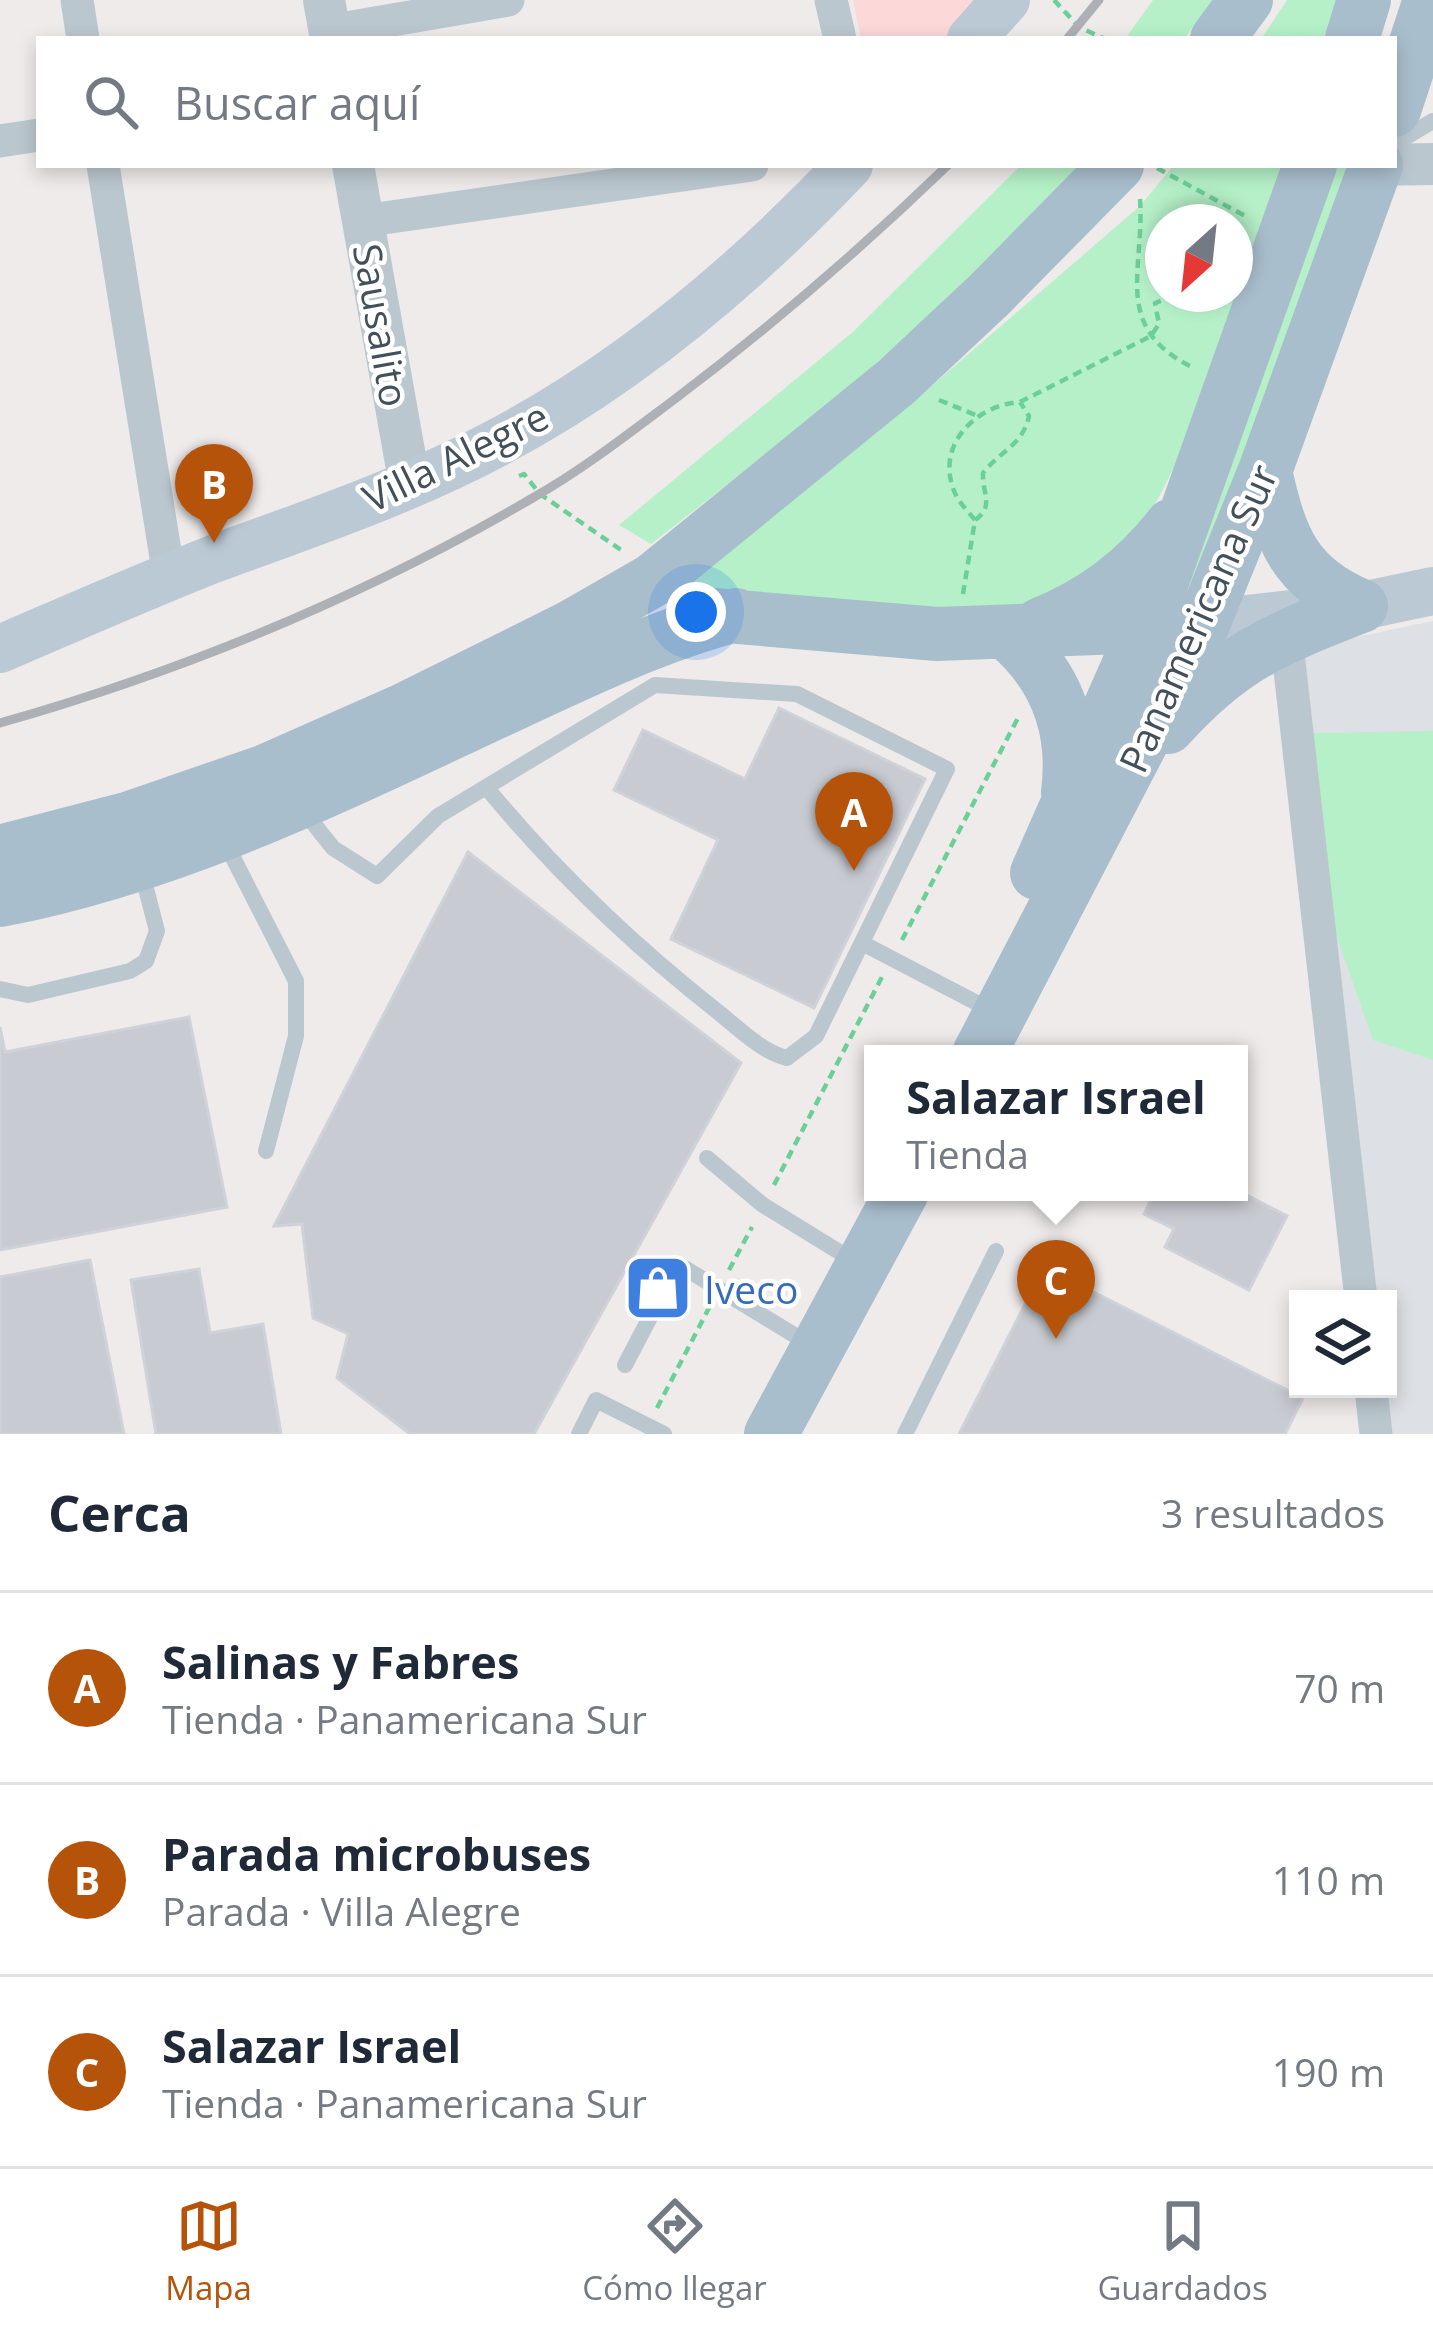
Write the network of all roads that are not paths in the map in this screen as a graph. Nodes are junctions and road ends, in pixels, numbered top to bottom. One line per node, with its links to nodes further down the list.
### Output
1 (77, 0): 9 (street)
2 (508, 0): 8 (street)
3 (831, 0): 10 (street)
4 (1006, 0): 11 (main road)
5 (1246, 0): 12 (main road)
6 (1364, 0): 13 (main road)
7 (1430, 0): 14 (main road)
8 (328, 23)
9 (83, 36)
10 (839, 36)
11 (974, 36)
12 (1218, 36)
13 (1353, 36)
14 (1397, 101)
15 (1433, 121): 18 (lane)
16 (36, 135): 17 (street)
17 (0, 141)
18 (1397, 147)
19 (1397, 161): 20 (street)
20 (1433, 164)
21 (103, 168): 32 (street)
22 (354, 168): 28 (street, Sausalito)
23 (731, 168): 28 (street)
24 (846, 168): 30 (main road, Villa Alegre)
25 (1309, 168): 31 (main road, Panamericana Sur)
26 (1375, 168): 29 (main road, Panamericana Sur)
27 (1127, 175): 38 (main road)
28 (363, 221): 30 (street, Sausalito)
29 (1265, 472): 34 (main road); 36 (main road, Panamericana Sur)
30 (410, 485): 32 (main road, Villa Alegre)
31 (1191, 499): 37 (main road, Panamericana Sur); 39 (main road)
32 (169, 576): 41 (main road, Villa Alegre)
33 (1433, 591): 34 (main road)
34 (1361, 606): 36 (main road); 40 (main road)
35 (736, 615): 38 (main road); 39 (main road); 44 (main road)
36 (1203, 624): 37 (main road); 42 (main road, Panamericana Sur)
37 (1146, 626): 39 (main road); 45 (main road, Panamericana Sur)
38 (571, 628): 47 (main road)
39 (982, 634): 45 (main road)
40 (1286, 635): 42 (main road); 59 (street)
41 (0, 649)
42 (1132, 767): 52 (main road, Panamericana Sur)
43 (486, 787): 44 (lane); 50 (lane); 50 (lane)
44 (299, 805): 46 (main road)
45 (1065, 813): 52 (main road, Panamericana Sur)
46 (221, 833): 48 (main road); 53 (lane)
47 (0, 852)
48 (139, 862): 49 (main road); 51 (lane)
49 (0, 900)
50 (862, 943): 52 (lane)
51 (0, 988)
52 (977, 1028)
53 (266, 1151)
54 (707, 1158): 58 (lane)
55 (883, 1201): 58 (main road)
56 (897, 1201): 60 (main road)
57 (996, 1252): 66 (lane)
58 (855, 1262): 60 (main road)
59 (1360, 1290)
60 (815, 1348): 61 (lane); 65 (main road)
61 (625, 1365)
62 (1372, 1398): 67 (street)
63 (655, 1430): 64 (lane)
64 (579, 1434)
65 (771, 1434)
66 (905, 1434)
67 (1376, 1434)

